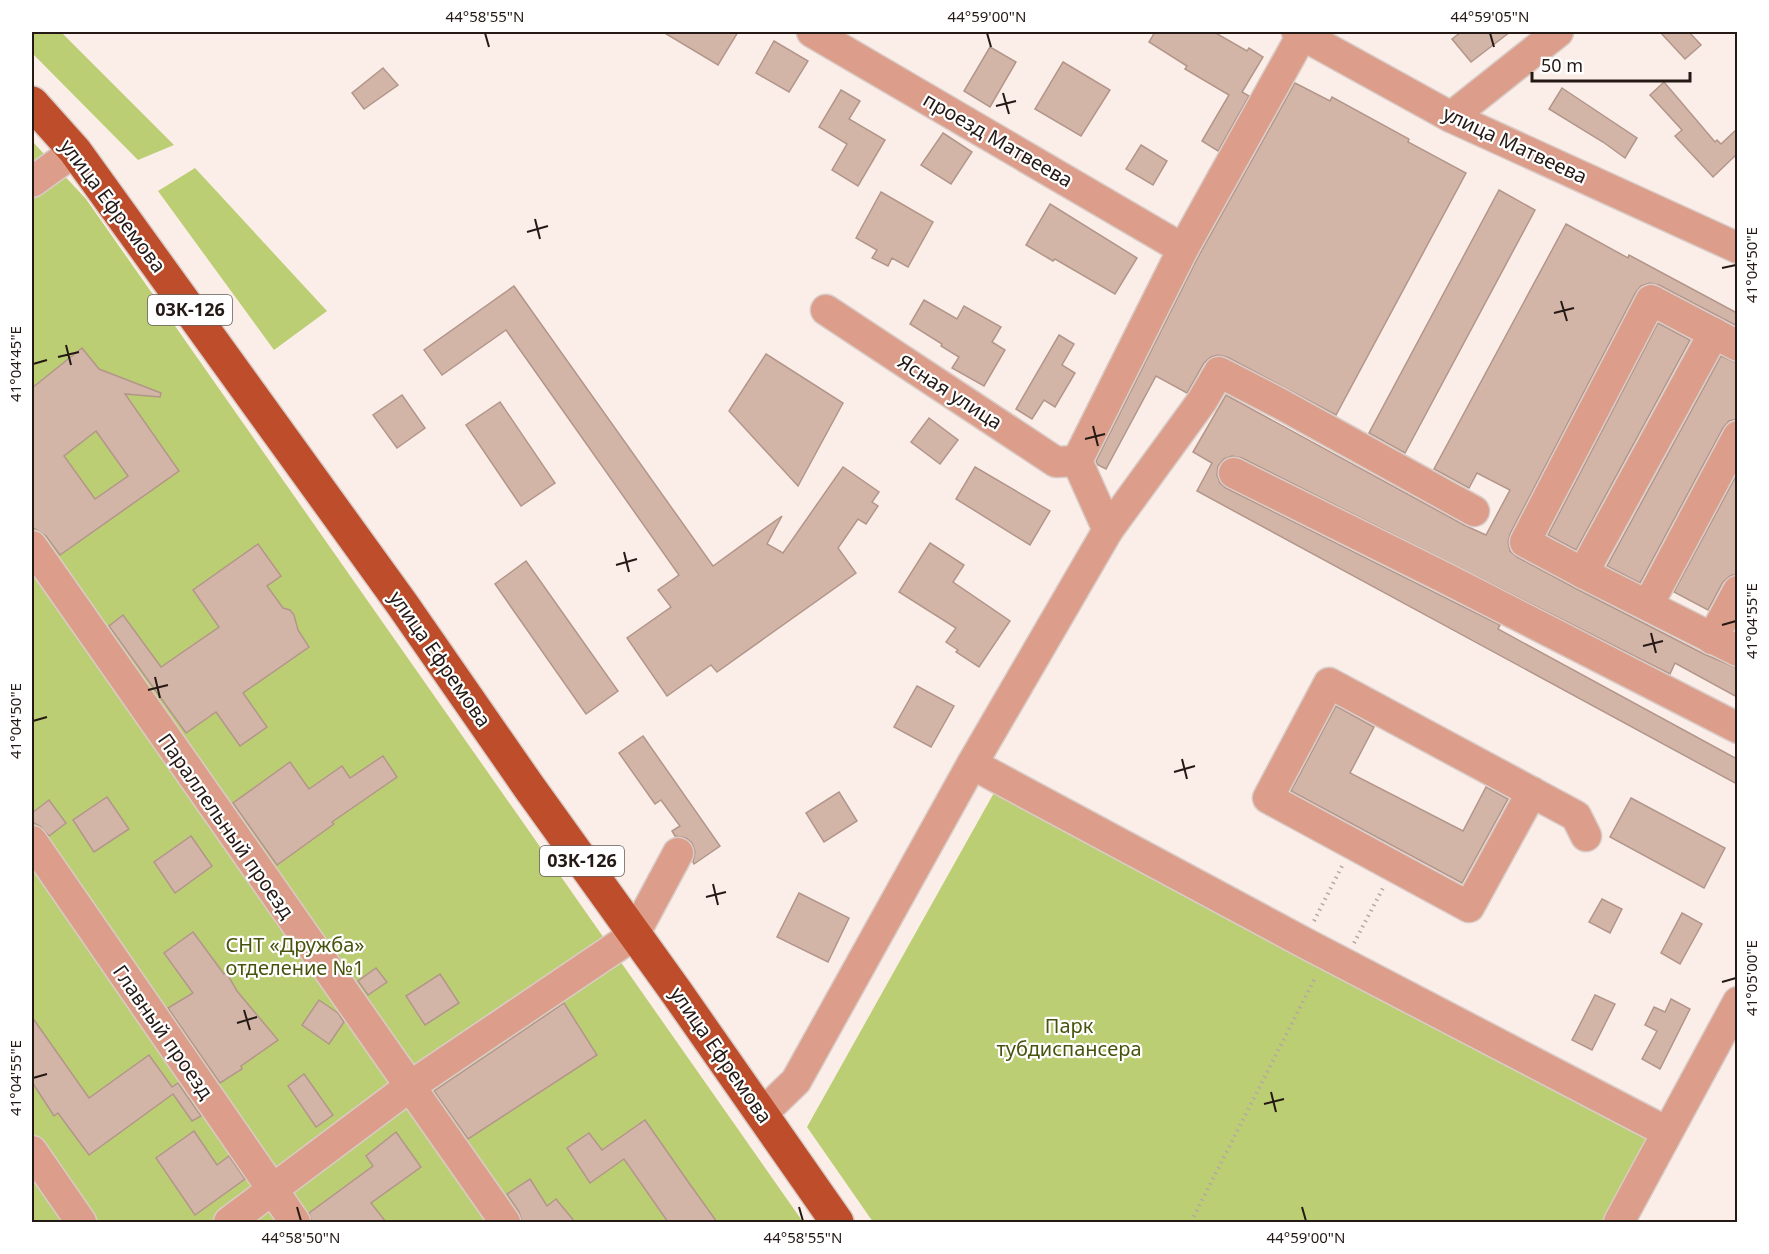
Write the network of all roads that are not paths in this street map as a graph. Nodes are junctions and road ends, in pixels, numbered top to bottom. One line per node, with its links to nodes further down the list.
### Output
1 (812, 32): 9 (street, проезд Матвеева)
2 (1558, 32): 5 (street)
3 (1300, 33): 5 (street, улица Матвеева); 9 (street)
4 (32, 103): 6 (main road, улица Ефремова / 03К-126)
5 (1451, 117): 8 (street, улица Матвеева)
6 (75, 151): 7 (street); 28 (main road, улица Ефремова / 03К-126)
7 (32, 182)
8 (1734, 241)
9 (1183, 249): 13 (street)
10 (826, 310): 13 (street, Ясная улица)
11 (1726, 339): 18 (street); 18 (street)
12 (1737, 436): 20 (street)
13 (1077, 461): 16 (street)
14 (1234, 473): 22 (street)
15 (1474, 511): 16 (street)
16 (1108, 530): 23 (street)
17 (32, 546): 30 (street, Параллельный проезд)
18 (1583, 573): 20 (street)
19 (1737, 591): 21 (street)
20 (1648, 605): 21 (street)
21 (1725, 645)
22 (1737, 728)
23 (972, 764): 31 (street); 32 (street)
24 (1532, 792): 24 (street); 25 (street)
25 (1586, 836)
26 (32, 841): 34 (street, Главный проезд)
27 (678, 853): 28 (street)
28 (634, 935): 30 (street); 31 (main road, улица Ефремова / 03К-126)
29 (1737, 1002): 32 (street)
30 (409, 1087): 34 (street); 38 (street, Параллельный проезд)
31 (762, 1114): 39 (main road, улица Ефремова / 03К-126)
32 (1667, 1132): 40 (street)
33 (32, 1151): 35 (street)
34 (273, 1191): 36 (street); 37 (street, Главный проезд)
35 (81, 1222)
36 (229, 1222)
37 (295, 1222)
38 (505, 1222)
39 (837, 1222)
40 (1619, 1222)

